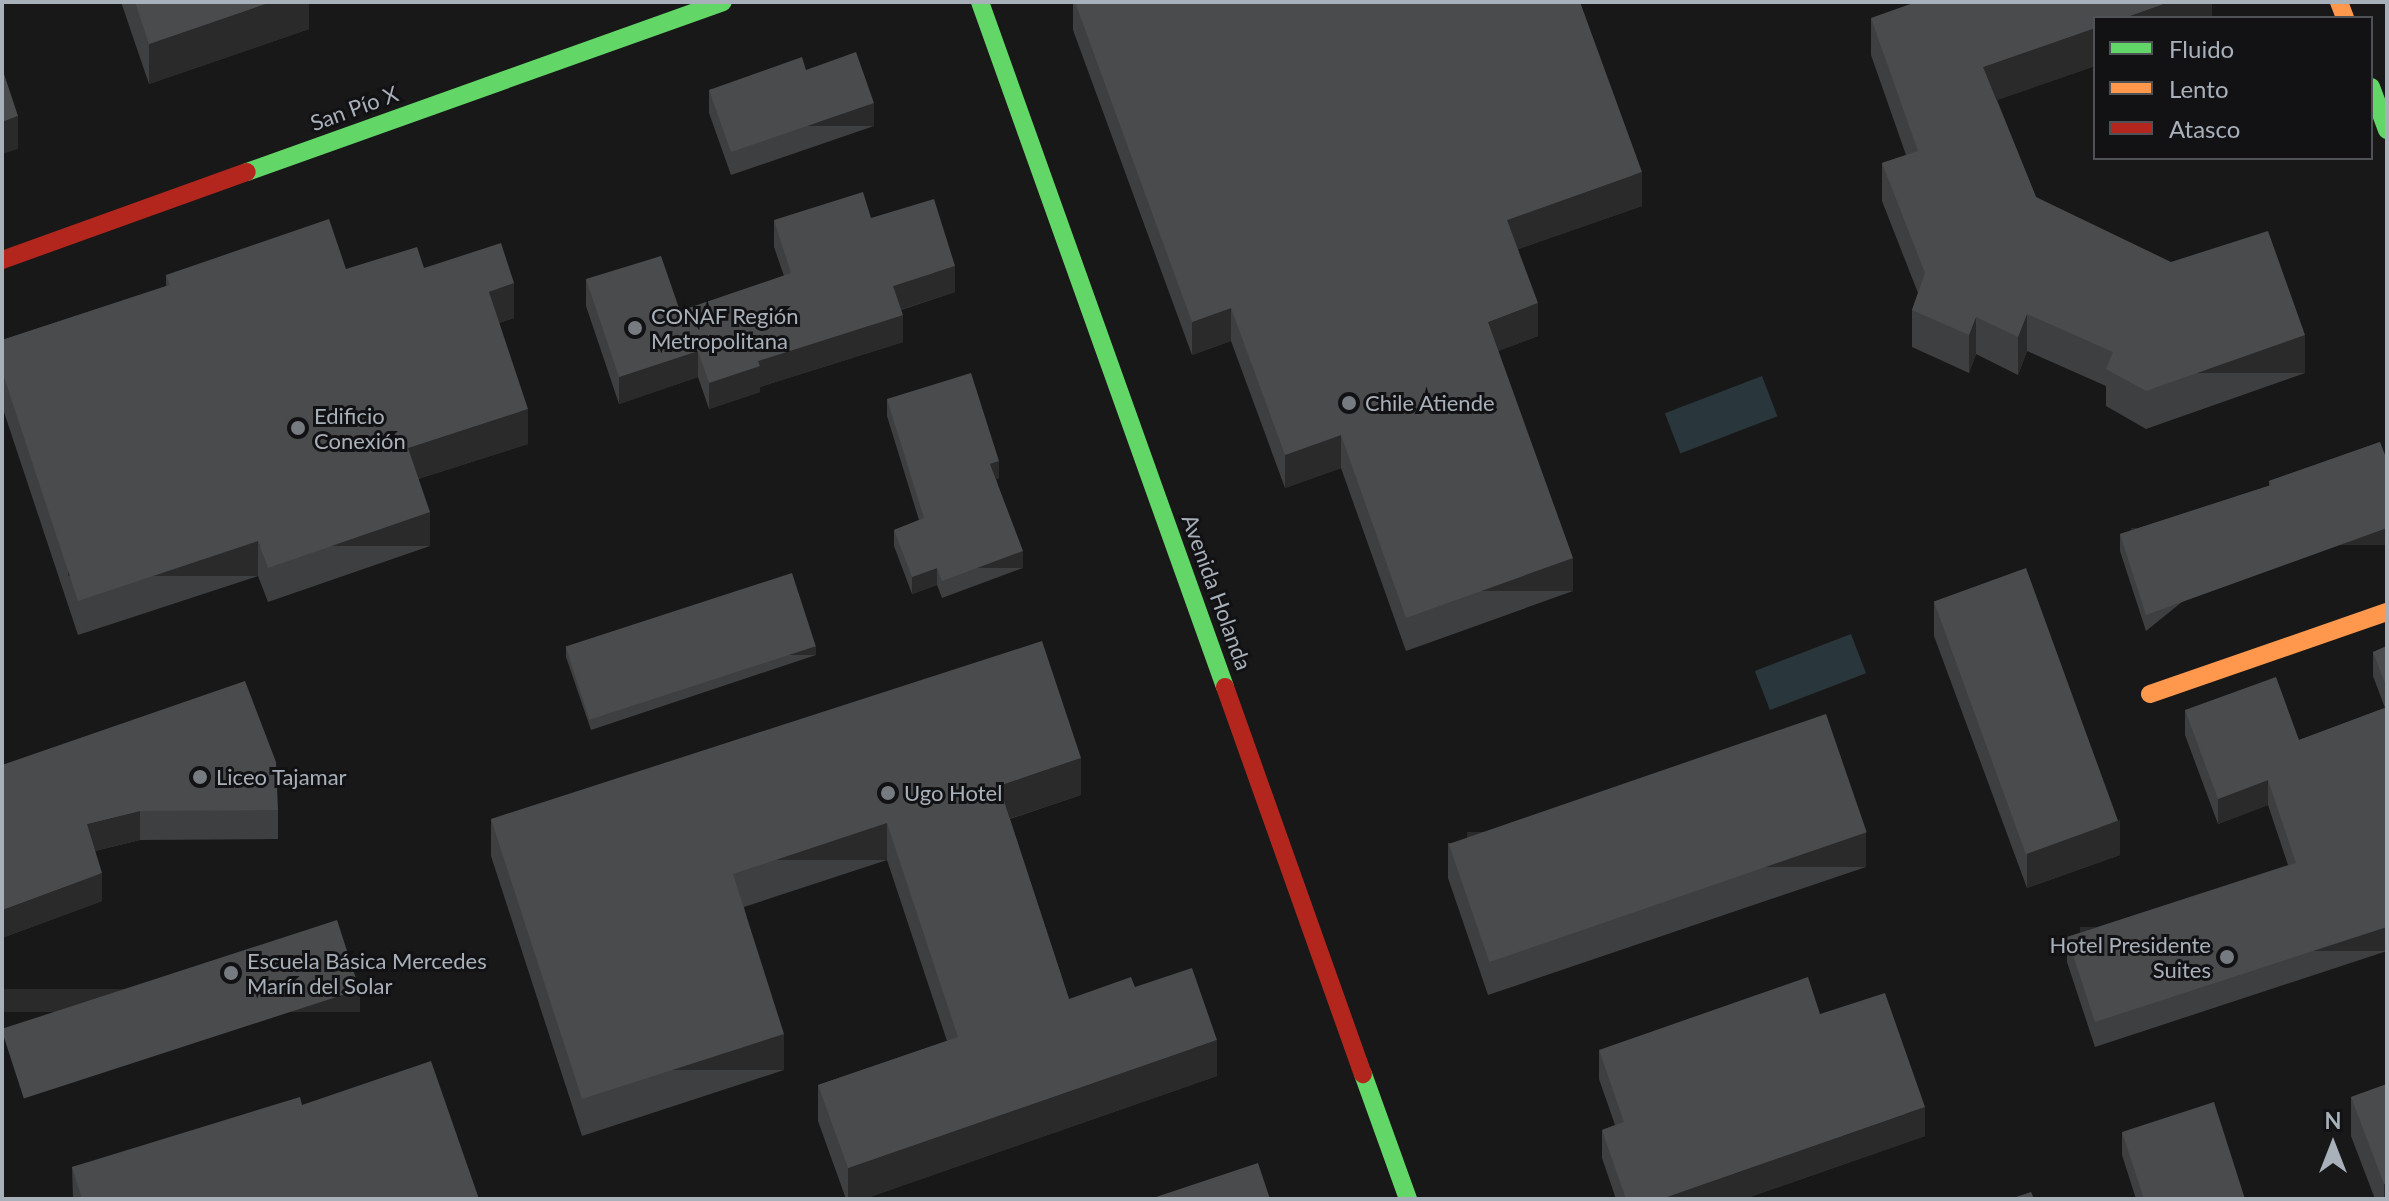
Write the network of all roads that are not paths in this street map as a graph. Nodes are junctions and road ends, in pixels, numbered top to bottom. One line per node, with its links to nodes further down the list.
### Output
1 (723, 2): 5 (street, San Pío X)
2 (980, 2): 8 (street, Avenida Holanda)
3 (2373, 92): 4 (street)
4 (2387, 130)
5 (2, 260)
6 (2387, 612): 7 (street)
7 (2150, 694)
8 (1408, 1199)

